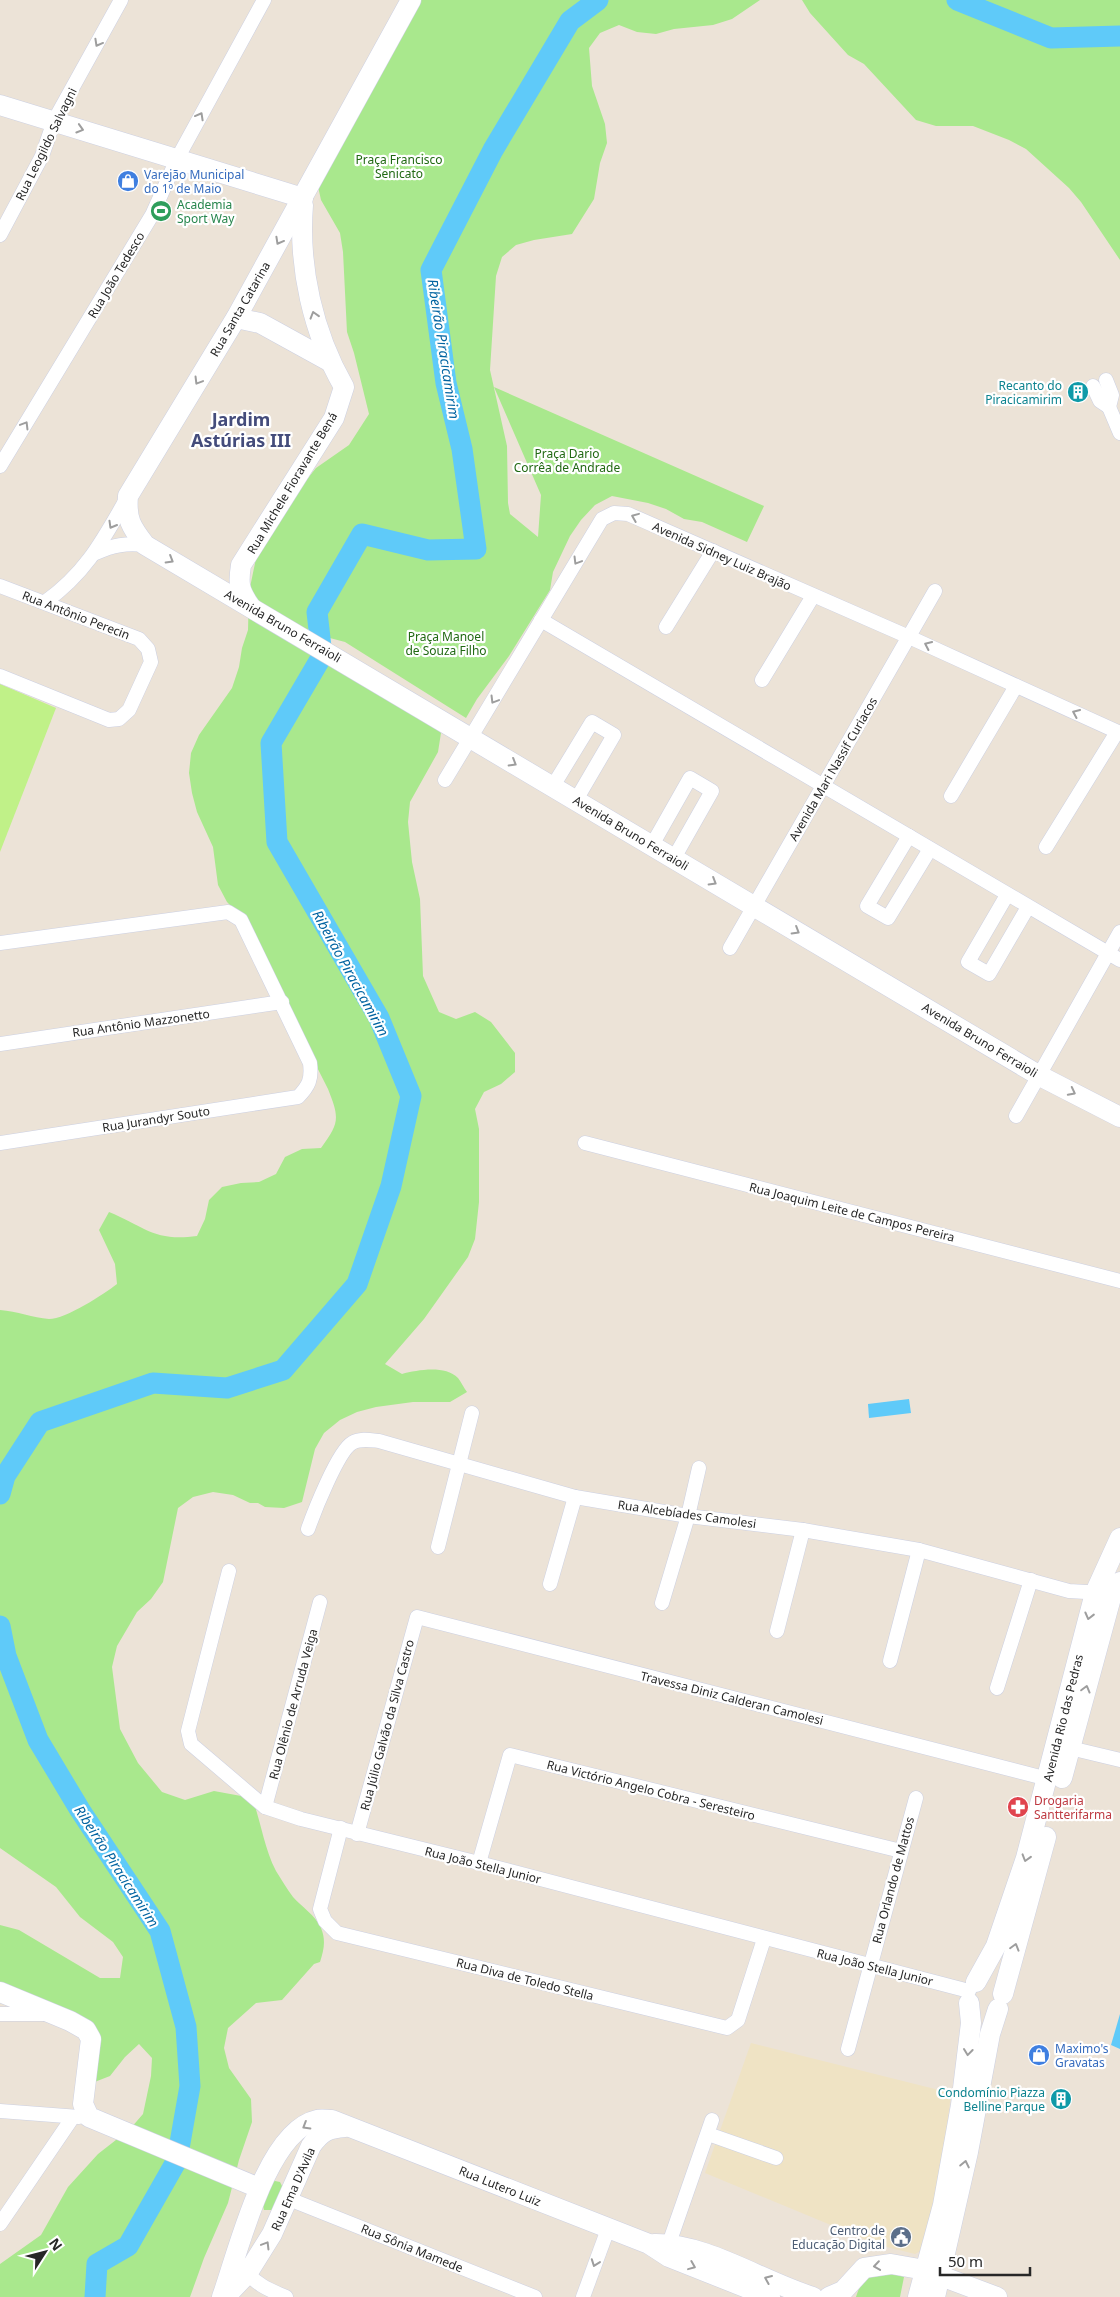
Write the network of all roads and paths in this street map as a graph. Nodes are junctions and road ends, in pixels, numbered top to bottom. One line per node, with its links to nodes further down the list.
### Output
1 (121, 0): 5 (street, Rua Leogildo Salvagni, one-way to 5)
2 (264, 0): 6 (street, Rua João Tedesco, one-way to 2)
3 (411, 0): 7 (street, Rua Santa Catarina)
4 (0, 105): 5 (street)
5 (54, 122): 6 (street, one-way to 6); 8 (street, Rua Leogildo Salvagni)
6 (177, 159): 7 (street); 13 (street, Rua João Tedesco, one-way to 6)
7 (303, 198): 9 (street, Rua Santa Catarina, one-way to 9); 10 (street, Rua Michele Fioravante Bená, one-way to 7)
8 (0, 235)
9 (236, 318): 10 (street); 14 (street, Rua Santa Catarina, one-way to 14)
10 (329, 361): 18 (street, Rua Michele Fioravante Bená)
11 (1099, 383): 12 (street)
12 (1120, 433)
13 (0, 466)
14 (128, 496): 15 (street, Avenida Bruno Ferraioli); 17 (street, Rua Santa Catarina, one-way to 17)
15 (145, 545): 17 (street, Avenida Bruno Ferraioli); 19 (street, Avenida Bruno Ferraioli, one-way to 19)
16 (713, 552): 22 (street, Avenida Sidney Luiz Brajão); 25 (street, Avenida Sidney Luiz Brajão, one-way to 25); 26 (street)
17 (96, 553): 23 (street, Rua Santa Catarina)
18 (241, 565): 19 (street, Rua Michele Fioravante Bená); 24 (street, Rua Michele Fioravante Bená)
19 (202, 579): 24 (street, Avenida Bruno Ferraioli)
20 (0, 586): 23 (street, Rua Antônio Perecin)
21 (935, 591): 27 (street, Avenida Mari Nassif Curiacos)
22 (814, 596): 27 (street, Avenida Sidney Luiz Brajão); 29 (street)
23 (45, 602): 28 (street, Rua Antônio Perecin)
24 (250, 606): 32 (street, Avenida Bruno Ferraioli)
25 (542, 620): 32 (street, Avenida Sidney Luiz Brajão, one-way to 32); 35 (street)
26 (666, 627)
27 (909, 637): 30 (street, Avenida Sidney Luiz Brajão, one-way to 27); 35 (street, Avenida Mari Nassif Curiacos)
28 (0, 676)
29 (762, 680)
30 (1016, 686): 31 (street, Avenida Sidney Luiz Brajão, one-way to 30); 36 (street)
31 (1118, 732): 40 (street)
32 (472, 738): 33 (street, Avenida Sidney Luiz Brajão); 34 (street, Avenida Bruno Ferraioli, one-way to 34)
33 (445, 780)
34 (553, 786): 37 (street, Avenida Bruno Ferraioli); 37 (street)
35 (823, 786): 38 (street); 44 (street, Avenida Mari Nassif Curiacos)
36 (951, 796)
37 (576, 800): 39 (street, Avenida Bruno Ferraioli)
38 (909, 836): 41 (street); 41 (street)
39 (652, 845): 42 (street, Avenida Bruno Ferraioli); 42 (street)
40 (1046, 847)
41 (930, 849): 43 (street)
42 (674, 858): 44 (street, Avenida Bruno Ferraioli, one-way to 44)
43 (1008, 895): 45 (street); 45 (street)
44 (754, 906): 48 (street, Avenida Mari Nassif Curiacos); 52 (street, Avenida Bruno Ferraioli, one-way to 52)
45 (1028, 907): 49 (street)
46 (1120, 932): 49 (street)
47 (0, 944): 50 (street)
48 (730, 948)
49 (1114, 957): 52 (street)
50 (282, 1002): 51 (street, Rua Antônio Mazzonetto); 55 (street, Rua Jurandyr Souto)
51 (0, 1044)
52 (1040, 1076): 53 (street); 54 (street, Avenida Bruno Ferraioli, one-way to 54)
53 (1016, 1116)
54 (1120, 1117)
55 (0, 1143)
56 (585, 1143): 57 (street, Rua Joaquim Leite de Campos Pereira)
57 (1120, 1281)
58 (472, 1413): 59 (street)
59 (459, 1464): 61 (street, Rua Alcebíades Camolesi); 63 (street, Rua Alcebíades Camolesi); 66 (street)
60 (699, 1468): 62 (street)
61 (575, 1497): 62 (street, Rua Alcebíades Camolesi); 70 (street)
62 (688, 1516): 64 (street, Rua Alcebíades Camolesi); 73 (street)
63 (310, 1525)
64 (803, 1530): 67 (street, Rua Alcebíades Camolesi); 75 (street)
65 (1120, 1538): 71 (street, Avenida Rio das Pedras)
66 (438, 1547)
67 (919, 1550): 69 (street, Rua Alcebíades Camolesi); 76 (street)
68 (229, 1572): 83 (street, Rua João Stella Junior)
69 (1031, 1580): 71 (street, Rua Alcebíades Camolesi); 77 (street)
70 (550, 1584)
71 (1112, 1591): 78 (street, Avenida Rio das Pedras, one-way to 78); 79 (street, Avenida Rio das Pedras, one-way to 71)
72 (320, 1602): 83 (street, Rua Olênio de Arruda Veiga)
73 (662, 1603)
74 (417, 1617): 81 (street, Travessa Diniz Calderan Camolesi); 85 (street, Rua Júlio Galvão da Silva Castro)
75 (778, 1631)
76 (890, 1661)
77 (997, 1688)
78 (1064, 1712): 79 (street); 81 (street, Avenida Rio das Pedras)
79 (1070, 1748): 80 (street); 92 (street, Avenida Rio das Pedras, one-way to 79)
80 (1120, 1760)
81 (1048, 1779): 91 (street, Avenida Rio das Pedras, one-way to 91)
82 (916, 1798): 86 (street, Rua Orlando de Mattos)
83 (266, 1807): 84 (street, Rua João Stella Junior)
84 (341, 1828): 85 (street, Rua João Stella Junior); 88 (street, Rua Diva de Toledo Stella)
85 (357, 1834): 87 (street, Rua João Stella Junior)
86 (901, 1851): 87 (street, Rua Victório Angelo Cobra - Seresteiro); 89 (street, Rua Orlando de Mattos)
87 (479, 1862): 88 (street, Rua João Stella Junior)
88 (764, 1939): 89 (street, Rua João Stella Junior)
89 (871, 1965): 91 (street, Rua João Stella Junior); 95 (street, Rua Orlando de Mattos)
90 (0, 1992): 94 (street)
91 (971, 1992): 92 (street); 92 (street); 106 (street, Avenida Rio das Pedras, one-way to 106)
92 (1001, 2002): 106 (street, Avenida Rio das Pedras, one-way to 92)
93 (0, 2014): 94 (street)
94 (48, 2014): 97 (street)
95 (848, 2049)
96 (0, 2111): 97 (street)
97 (81, 2117): 100 (street); 102 (street)
98 (352, 2126): 100 (street, Rua Ema D'Avila, one-way to 100); 101 (street, Rua Ema D'Avila); 103 (street, Rua Lutero Luiz)
99 (776, 2158): 104 (street)
100 (260, 2188): 101 (street); 101 (street); 105 (street, Rua Ema D'Avila)
101 (288, 2200): 107 (street, Rua Ema D'Avila, one-way to 101); 111 (street, Rua Sônia Mamede)
102 (1, 2220)
103 (608, 2229): 104 (street, Rua Lutero Luiz); 112 (street, one-way to 112)
104 (661, 2247): 113 (street, Rua Lutero Luiz, one-way to 113); 114 (street, Rua Lutero Luiz, one-way to 104)
105 (237, 2255): 107 (street); 109 (street, Rua Ema D'Avila)
106 (933, 2272): 108 (street, one-way to 108); 116 (street, Avenida Rio das Pedras); 117 (street, Avenida Rio das Pedras); 118 (street)
107 (248, 2274): 109 (street, Rua Ema D'Avila); 110 (street)
108 (852, 2288): 115 (street)
109 (224, 2297)
110 (286, 2297)
111 (535, 2297)
112 (583, 2297)
113 (770, 2297)
114 (813, 2297)
115 (829, 2297)
116 (918, 2297)
117 (935, 2297)
118 (997, 2297)

